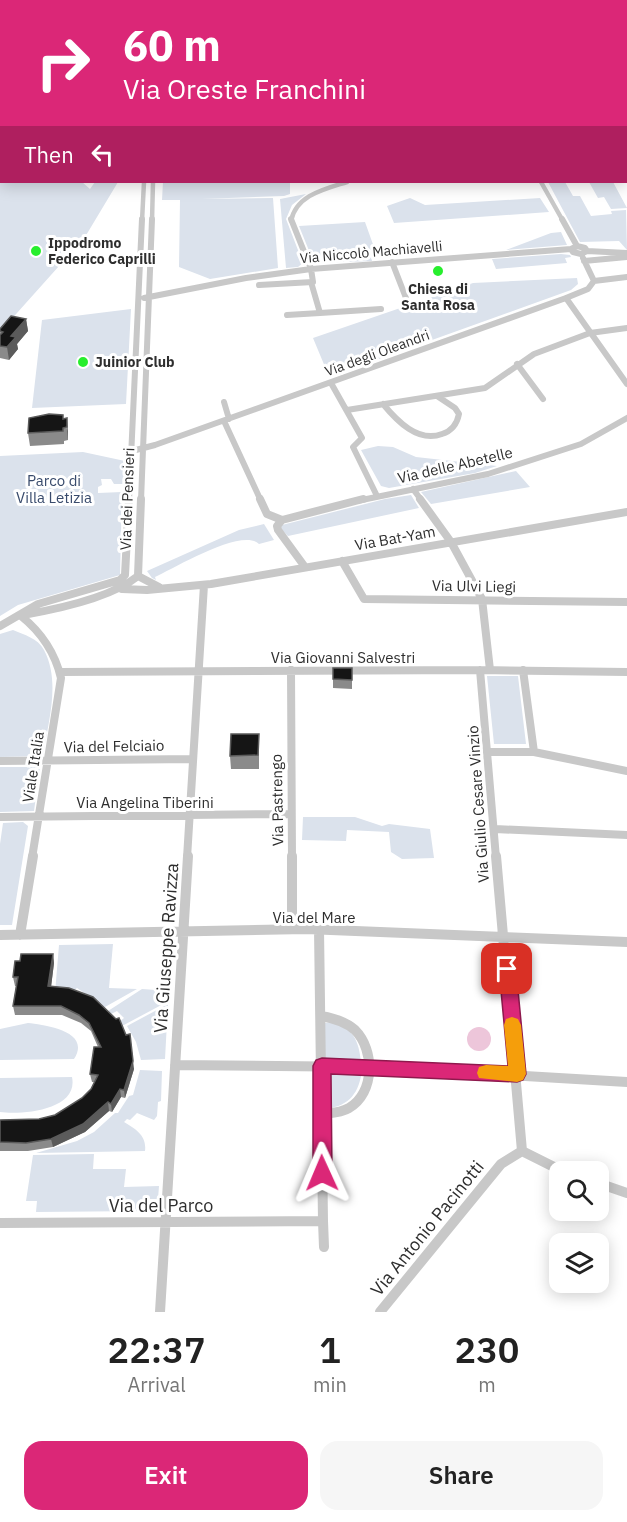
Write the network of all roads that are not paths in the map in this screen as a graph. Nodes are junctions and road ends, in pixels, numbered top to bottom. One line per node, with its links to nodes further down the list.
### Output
1 (144, 183): 15 (street, Via dei Pensieri)
2 (153, 183): 16 (street, Via dei Pensieri)
3 (344, 183): 10 (street)
4 (542, 183): 5 (street)
5 (574, 248): 6 (street); 9 (street, Via Niccolò Machiavelli)
6 (584, 253): 7 (street); 8 (street)
7 (627, 255): 8 (street)
8 (584, 261): 12 (street)
9 (393, 262): 10 (street, Via Niccolò Machiavelli); 20 (street)
10 (311, 269): 13 (street); 17 (street, Via Niccolò Machiavelli)
11 (627, 277): 12 (street, Via degli Oleandri)
12 (594, 281): 21 (street, Via degli Oleandri)
13 (311, 282): 14 (street); 23 (street)
14 (259, 285)
15 (139, 290): 16 (street); 18 (street, Via dei Pensieri)
16 (148, 290): 17 (street, Via Niccolò Machiavelli); 19 (street, Via dei Pensieri)
17 (175, 291): 19 (street, Via Niccolò Machiavelli)
18 (138, 298): 19 (street); 38 (street, Via dei Pensieri)
19 (147, 298): 37 (street, Via dei Pensieri)
20 (406, 298)
21 (566, 298): 26 (street); 28 (street, Via degli Oleandri)
22 (381, 309): 23 (street)
23 (320, 313): 24 (street)
24 (287, 315)
25 (627, 328): 26 (street)
26 (590, 333): 27 (street); 29 (street)
27 (517, 364): 30 (street); 31 (street)
28 (331, 383): 34 (street); 36 (street, Via degli Oleandri)
29 (627, 384)
30 (437, 396): 33 (street); 33 (street)
31 (543, 399)
32 (224, 402): 36 (street)
33 (383, 404): 34 (street)
34 (347, 410): 40 (street)
35 (627, 418): 39 (street, Via delle Abetelle)
36 (226, 420): 37 (street, Via degli Oleandri); 42 (street)
37 (143, 448): 38 (street, Via degli Oleandri); 46 (street, Via dei Pensieri)
38 (132, 451): 52 (street, Via dei Pensieri)
39 (413, 489): 40 (street, Via delle Abetelle); 43 (street)
40 (378, 495): 42 (street, Via delle Abetelle)
41 (627, 512): 43 (street, Via Bat-Yam)
42 (282, 520): 45 (street)
43 (451, 542): 44 (street, Via Bat-Yam); 50 (street)
44 (342, 561): 45 (street, Via Bat-Yam); 50 (street, Via Ulvi Liegi)
45 (304, 567): 47 (street, Via Bat-Yam)
46 (138, 576): 48 (street, Via Bat-Yam); 49 (street, Via dei Pensieri)
47 (204, 585): 48 (street, Via Bat-Yam); 54 (street, Via Giuseppe Ravizza)
48 (166, 588): 49 (street, Via Bat-Yam)
49 (117, 589): 52 (street, Via dei Pensieri)
50 (482, 599): 51 (street, Via Ulvi Liegi); 57 (street)
51 (627, 602)
52 (21, 615): 53 (street, Via dei Pensieri); 59 (street)
53 (1, 626)
54 (199, 670): 55 (street, Via Giovanni Salvestri); 59 (street, Via Giovanni Salvestri); 63 (street, Via Giuseppe Ravizza)
55 (291, 670): 56 (street, Via Giovanni Salvestri); 68 (street, Via Pastrengo)
56 (480, 670): 57 (street, Via Giovanni Salvestri); 61 (street, Via Giulio Cesare Vinzio)
57 (490, 670): 58 (street, Via Giovanni Salvestri)
58 (523, 670): 60 (street, Via Giovanni Salvestri); 62 (street)
59 (60, 672): 65 (street, Viale Italia)
60 (627, 672)
61 (489, 752): 62 (street); 71 (street, Via Giulio Cesare Vinzio)
62 (534, 752): 66 (street)
63 (193, 759): 65 (street, Via del Felciaio); 67 (street, Via Giuseppe Ravizza)
64 (0, 761): 65 (street, Via del Felciaio)
65 (48, 761): 69 (street, Viale Italia)
66 (627, 771)
67 (191, 814): 68 (street, Via Angelina Tiberini); 69 (street, Via Angelina Tiberini); 75 (street, Via Giuseppe Ravizza)
68 (291, 814): 73 (street, Via Pastrengo)
69 (39, 816): 70 (street, Via Angelina Tiberini); 77 (street, Viale Italia)
70 (0, 817)
71 (495, 829): 72 (street); 78 (street, Via Giulio Cesare Vinzio)
72 (627, 835)
73 (292, 929): 74 (street, Via del Mare); 75 (street, Via del Mare)
74 (319, 929): 78 (street, Via del Mare); 80 (street)
75 (183, 932): 77 (street, Via del Mare); 81 (street, Via Giuseppe Ravizza)
76 (0, 935): 77 (street, Via del Mare)
77 (20, 935)
78 (502, 936): 79 (street, Via del Mare); 84 (street, Via Giulio Cesare Vinzio)
79 (627, 942)
80 (321, 1016): 82 (street); 83 (street)
81 (175, 1065): 82 (street); 91 (street, Via Giuseppe Ravizza)
82 (318, 1066): 83 (street); 86 (street)
83 (370, 1066): 84 (street); 86 (street)
84 (517, 1074): 85 (street); 87 (street, Via Giulio Cesare Vinzio)
85 (627, 1082)
86 (322, 1114): 92 (street)
87 (522, 1151): 88 (street); 96 (street, Via Antonio Pacinotti)
88 (549, 1166)
89 (609, 1187): 90 (street)
90 (627, 1193)
91 (165, 1221): 92 (street, Via del Parco); 93 (street, Via del Parco); 95 (street, Via Giuseppe Ravizza)
92 (323, 1221): 94 (street)
93 (0, 1223)
94 (324, 1247)
95 (160, 1312)
96 (380, 1312)

